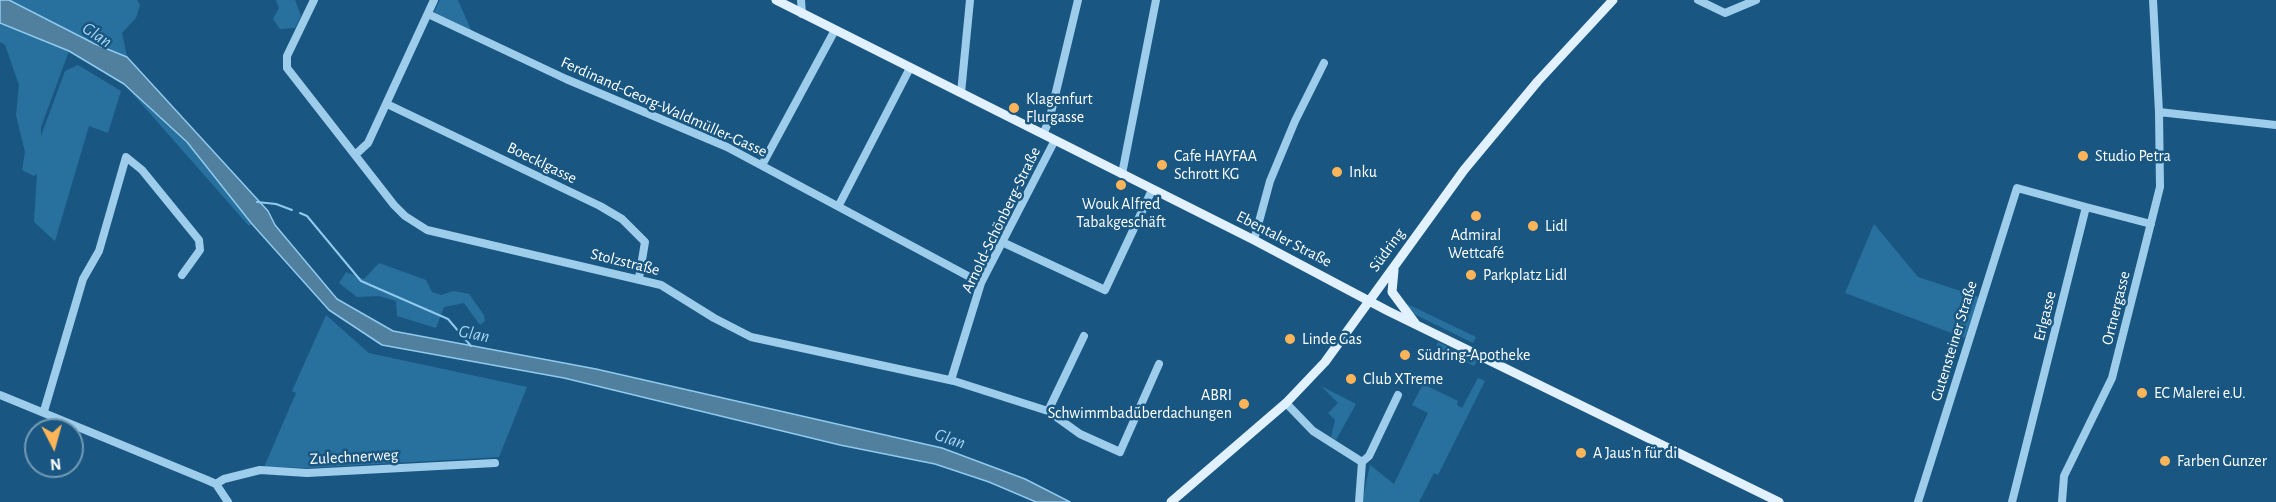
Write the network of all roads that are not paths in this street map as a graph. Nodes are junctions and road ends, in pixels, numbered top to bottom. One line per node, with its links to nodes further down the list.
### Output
1 (314, 0): 23 (street, Stolzstraße)
2 (434, 0): 12 (street)
3 (776, 0): 13 (main road, Ebentaler Straße)
4 (801, 0): 13 (street)
5 (970, 0): 17 (street)
6 (1078, 0): 21 (street)
7 (1156, 0): 25 (street)
8 (1613, 0): 32 (main road, Südring)
9 (1698, 0): 10 (street)
10 (1756, 0)
11 (2153, 0): 19 (street, Ortnergasse)
12 (428, 14): 18 (street); 24 (street, Ferdinand-Georg-Waldmüller-Gasse)
13 (802, 14): 14 (main road, Ebentaler Straße)
14 (835, 30): 16 (main road, Ebentaler Straße); 24 (street)
15 (1324, 63): 30 (street)
16 (910, 68): 17 (main road, Ebentaler Straße); 27 (street)
17 (961, 93): 21 (main road, Ebentaler Straße)
18 (387, 104): 23 (street); 34 (street, Boecklgasse)
19 (2159, 112): 20 (street); 29 (street, Ortnergasse)
20 (2276, 125)
21 (1043, 134): 22 (main road, Ebentaler Straße)
22 (1055, 140): 25 (main road, Ebentaler Straße); 31 (street, Arnold-Schönberg-Straße)
23 (355, 155): 34 (street, Stolzstraße)
24 (762, 165): 27 (street, Ferdinand-Georg-Waldmüller-Gasse)
25 (1122, 174): 26 (main road, Ebentaler Straße)
26 (1152, 190): 30 (main road, Ebentaler Straße); 31 (street)
27 (839, 206): 35 (street, Ferdinand-Georg-Waldmüller-Gasse)
28 (2086, 207): 29 (street); 53 (street, Gutensteiner Straße); 54 (street, Erlgasse)
29 (2151, 224): 55 (street, Ortnergasse)
30 (1254, 240): 36 (main road, Ebentaler Straße)
31 (1002, 242): 35 (street, Arnold-Schönberg-Straße)
32 (1396, 262): 36 (main road, Südring); 37 (main road)
33 (182, 275): 44 (street)
34 (639, 278): 40 (street, Stolzstraße)
35 (981, 283): 40 (street, Arnold-Schönberg-Straße)
36 (1369, 301): 37 (main road, Ebentaler Straße); 43 (main road, Südring)
37 (1418, 326): 52 (main road, Ebentaler Straße)
38 (1084, 336): 45 (street)
39 (1160, 364): 45 (street, Stolzstraße)
40 (951, 380): 45 (street, Stolzstraße)
41 (0, 395): 44 (street)
42 (1398, 395): 46 (street)
43 (1286, 403): 46 (street); 50 (main road, Südring)
44 (44, 411): 48 (street)
45 (1048, 411)
46 (1362, 462): 51 (street)
47 (495, 463): 48 (street, Zulechnerweg)
48 (216, 484): 49 (street)
49 (228, 502)
50 (1171, 502)
51 (1359, 502)
52 (1779, 502)
53 (1918, 502)
54 (2012, 502)
55 (2062, 502)

